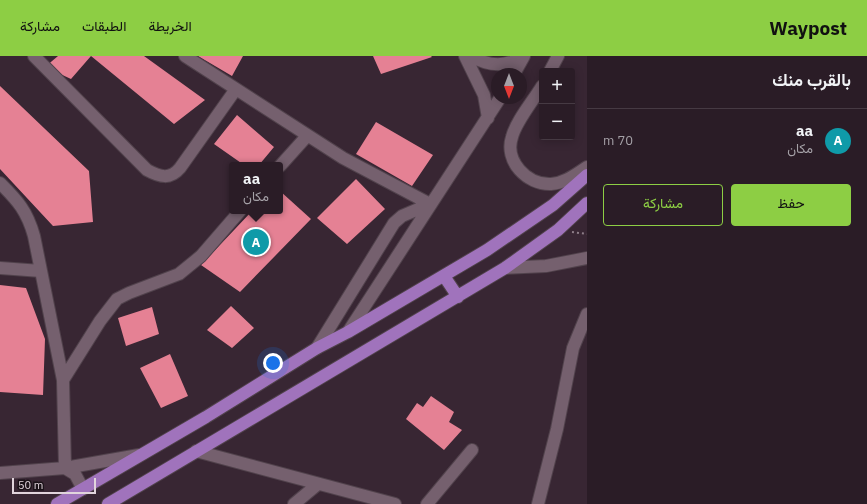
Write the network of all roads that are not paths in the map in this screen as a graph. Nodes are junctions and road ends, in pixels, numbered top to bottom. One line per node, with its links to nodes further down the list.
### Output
1 (34, 56): 9 (street)
2 (185, 56): 9 (street)
3 (465, 56): 12 (street)
4 (471, 56): 5 (street)
5 (524, 56): 7 (street)
6 (558, 56): 8 (street)
7 (517, 68)
8 (552, 68)
9 (236, 89): 13 (street)
10 (539, 91): 15 (street)
11 (496, 104): 12 (street)
12 (488, 118): 19 (street)
13 (308, 136): 14 (street); 19 (street)
14 (283, 163)
15 (587, 167)
16 (587, 175): 25 (main road)
17 (0, 183): 24 (street)
18 (587, 203): 23 (main road)
19 (430, 204): 28 (street); 29 (street)
20 (237, 214): 30 (street)
21 (587, 258): 23 (street)
22 (0, 268): 24 (street)
23 (505, 268): 26 (main road)
24 (41, 271): 30 (street)
25 (444, 276): 26 (main road); 28 (main road)
26 (458, 297): 32 (main road)
27 (587, 314): 43 (street)
28 (348, 332): 29 (main road)
29 (317, 348): 33 (main road)
30 (63, 380): 34 (street)
31 (472, 450): 42 (street)
32 (196, 452): 36 (street); 39 (main road)
33 (142, 454): 34 (street); 37 (main road)
34 (65, 468): 35 (street); 37 (street)
35 (0, 473)
36 (318, 484): 40 (street); 41 (street)
37 (83, 489): 38 (main road)
38 (57, 504)
39 (108, 504)
40 (294, 504)
41 (396, 504)
42 (427, 504)
43 (538, 504)

